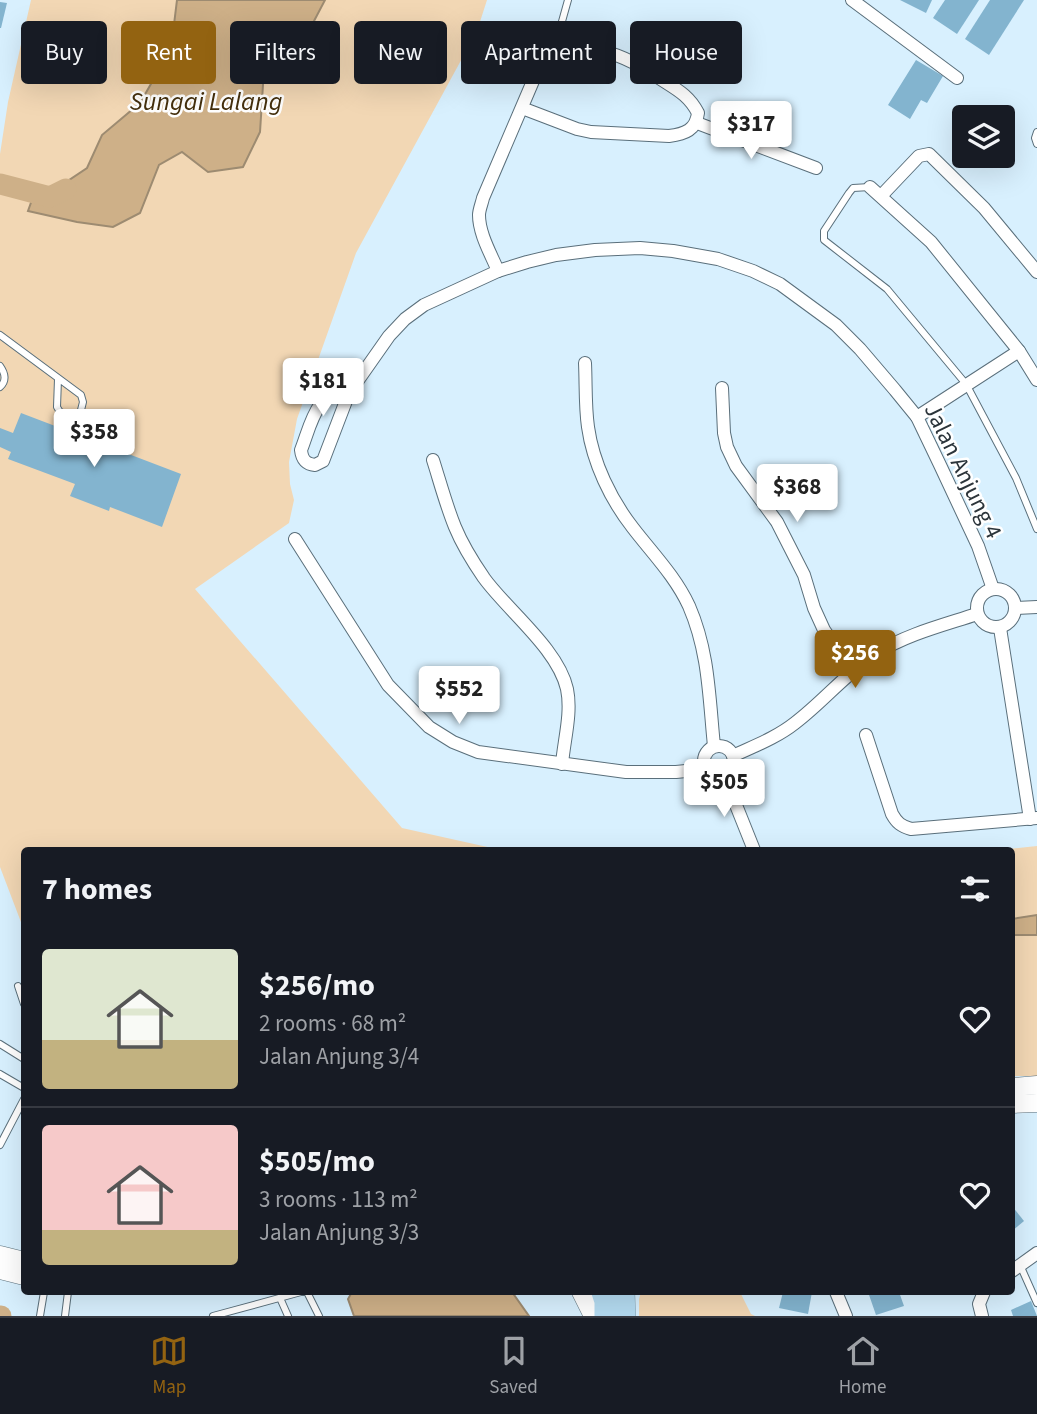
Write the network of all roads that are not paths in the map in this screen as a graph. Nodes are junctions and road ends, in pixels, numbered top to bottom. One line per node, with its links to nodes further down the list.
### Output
1 (568, 0): 3 (lane)
2 (852, 0): 5 (street)
3 (562, 21)
4 (616, 55): 8 (street)
5 (957, 78)
6 (532, 84): 7 (street)
7 (523, 108): 8 (street); 14 (street)
8 (697, 123): 11 (street)
9 (1037, 132): 10 (lane)
10 (1037, 144)
11 (816, 168)
12 (870, 187): 13 (street); 22 (lane)
13 (881, 196): 15 (street); 17 (street)
14 (498, 271): 25 (street, Jalan Anjung 4); 26 (street, Jalan Anjung 4)
15 (1037, 272)
16 (0, 335): 20 (lane)
17 (1019, 351): 21 (street); 22 (street)
18 (585, 363): 37 (street)
19 (0, 366): 23 (lane)
20 (58, 379): 20 (lane)
21 (1037, 380)
22 (966, 384): 26 (street); 28 (lane)
23 (0, 387)
24 (723, 388): 35 (street)
25 (349, 393): 25 (street, Jalan Anjung 4)
26 (916, 417): 30 (street, Jalan Anjung 4)
27 (433, 460): 39 (street)
28 (1037, 530)
29 (295, 539): 39 (street)
30 (993, 589): 32 (street); 33 (street)
31 (1037, 607): 32 (street)
32 (1016, 608): 34 (street)
33 (978, 614): 34 (street); 35 (street)
34 (1000, 628): 42 (street)
35 (852, 670): 38 (street)
36 (866, 735): 42 (street)
37 (714, 746): 38 (street); 40 (street)
38 (733, 756): 41 (street)
39 (562, 764): 40 (street)
40 (706, 769): 41 (street)
41 (724, 775): 43 (street)
42 (1034, 819)
43 (753, 847)
44 (18, 986): 45 (lane)
45 (21, 995)
46 (0, 1044): 47 (lane)
47 (21, 1057)
48 (0, 1074): 50 (lane)
49 (1037, 1085): 51 (street)
50 (21, 1086)
51 (1015, 1087)
52 (1037, 1103): 53 (street)
53 (1015, 1104)
54 (21, 1106): 55 (lane)
55 (0, 1145)
56 (1037, 1253): 59 (street)
57 (0, 1255): 58 (street)
58 (21, 1260)
59 (1016, 1268): 71 (lane)
60 (0, 1270): 61 (street)
61 (21, 1275)
62 (44, 1295): 74 (lane)
63 (68, 1295): 75 (lane)
64 (291, 1295): 70 (lane)
65 (309, 1295): 78 (lane)
66 (582, 1295): 79 (street)
67 (604, 1295): 72 (highway)
68 (836, 1295): 80 (street)
69 (983, 1295): 81 (street)
70 (280, 1298): 73 (lane); 77 (lane)
71 (1037, 1303)
72 (621, 1306)
73 (235, 1313): 76 (lane)
74 (40, 1316)
75 (65, 1316)
76 (213, 1316)
77 (288, 1316)
78 (319, 1316)
79 (593, 1316)
80 (846, 1316)
81 (982, 1316)

